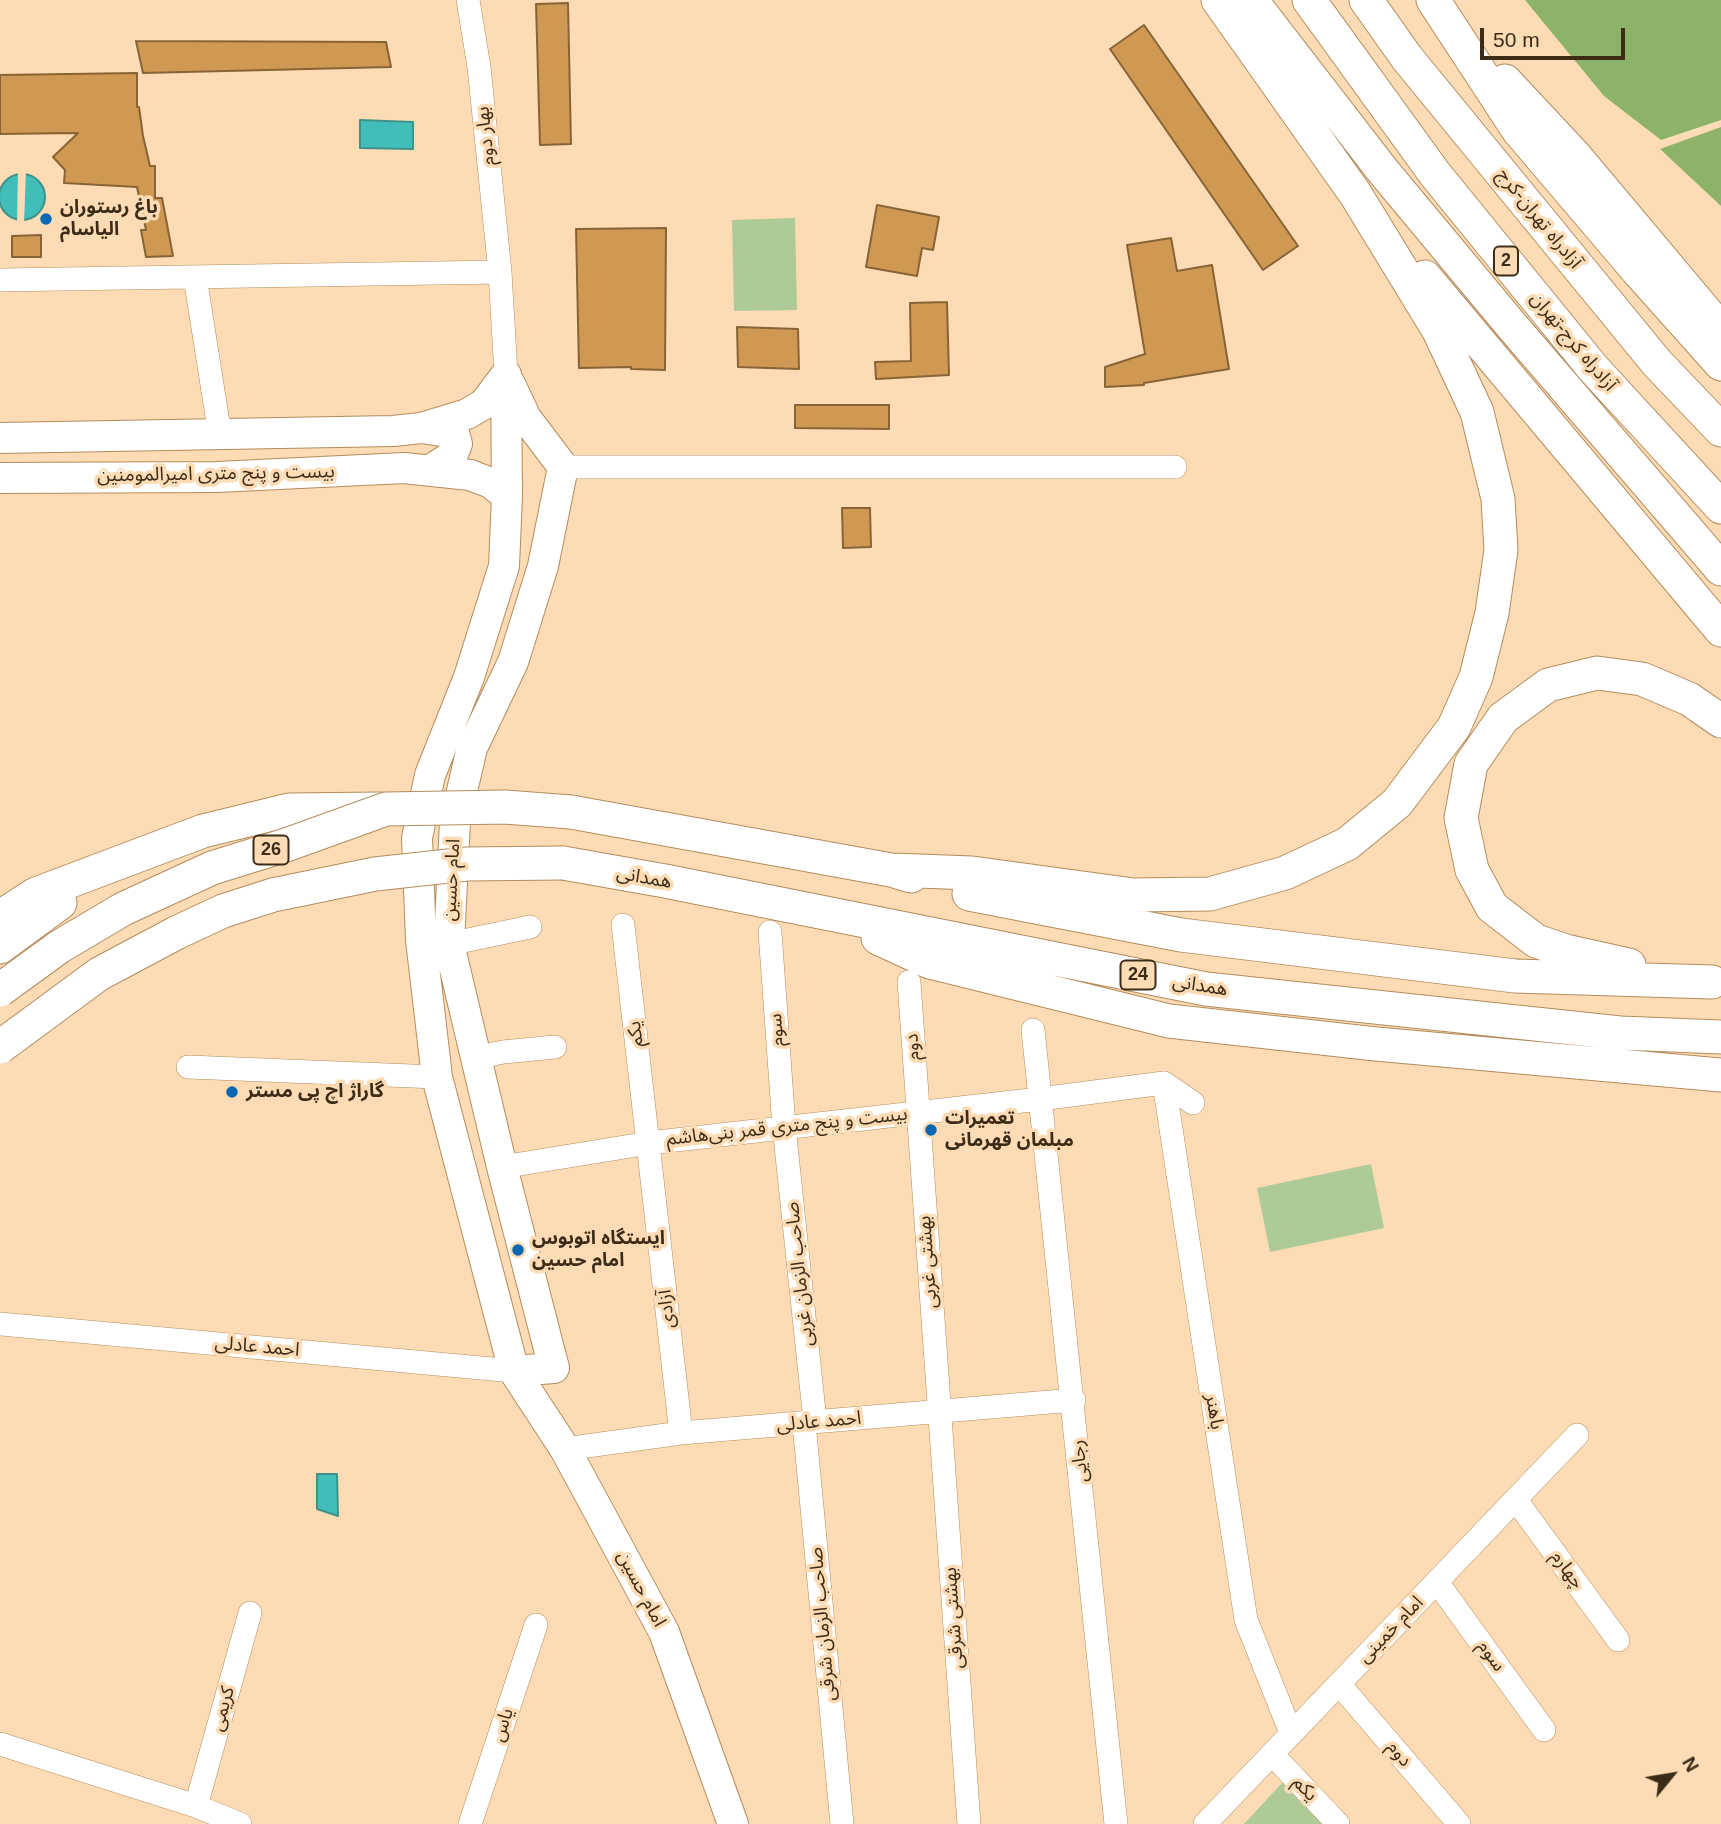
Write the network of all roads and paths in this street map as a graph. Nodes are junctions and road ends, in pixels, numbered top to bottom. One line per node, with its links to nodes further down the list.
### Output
1 (468, 0): 9 (street, بهار دوم)
2 (1218, 0): 7 (highway)
3 (1251, 0): 27 (highway)
4 (1309, 0): 26 (highway, آزادراه کرج-تهران / 2)
5 (1366, 0): 17 (highway, آزادراه تهران-کرج)
6 (1438, 8): 8 (highway); 14 (highway)
7 (1356, 195): 28 (highway); 33 (highway)
8 (1620, 211): 12 (highway); 13 (highway)
9 (500, 272): 10 (street); 15 (street, امام حسین)
10 (195, 277): 11 (street); 18 (street)
11 (0, 280)
12 (1721, 310)
13 (1721, 330)
14 (1721, 364)
15 (506, 374): 16 (main road); 20 (main road, امام حسین); 25 (main road, امام حسین)
16 (421, 428): 18 (main road, بیست و پنج متری امیرالمومنین); 22 (main road)
17 (1721, 430)
18 (220, 435): 19 (main road, بیست و پنج متری امیرالمومنین); 23 (main road)
19 (0, 438)
20 (563, 467): 21 (street); 39 (main road, امام حسین)
21 (1175, 467)
22 (432, 469): 23 (main road, بیست و پنج متری امیرالمومنین); 25 (main road, بیست و پنج متری امیرالمومنین)
23 (216, 477): 24 (main road, بیست و پنج متری امیرالمومنین)
24 (0, 478)
25 (507, 496): 51 (main road, امام حسین)
26 (1721, 507)
27 (1721, 569)
28 (1721, 630)
29 (1721, 721): 42 (highway)
30 (386, 809): 31 (highway); 33 (highway, 26, bridge); 43 (highway, 26, bridge)
31 (122, 860): 35 (highway); 40 (highway)
32 (563, 863): 34 (highway, همدانی / 24); 46 (highway, 26, bridge)
33 (891, 870): 42 (highway)
34 (825, 914): 45 (highway, همدانی / 24); 50 (highway)
35 (0, 917)
36 (623, 925): 57 (street, یکم)
37 (530, 927): 39 (street)
38 (770, 932): 56 (street, سوم)
39 (449, 943): 48 (main road, امام حسین)
40 (0, 947)
41 (909, 982): 55 (street, دوم)
42 (1717, 982)
43 (0, 990)
44 (1033, 1030): 53 (street)
45 (1721, 1037)
46 (0, 1047)
47 (555, 1047): 48 (street)
48 (475, 1058): 58 (main road, امام حسین)
49 (188, 1067): 51 (street)
50 (1721, 1075)
51 (437, 1077): 60 (main road, امام حسین)
52 (1164, 1083): 53 (street, بیست و پنج متری قمر بنی‌هاشم); 54 (street); 74 (street, باهنر)
53 (1040, 1099): 55 (street, بیست و پنج متری قمر بنی‌هاشم); 61 (street, رجایی)
54 (1193, 1103)
55 (918, 1113): 56 (street, بیست و پنج متری قمر بنی‌هاشم); 62 (street, بهشتی غربی)
56 (784, 1128): 57 (street, بیست و پنج متری قمر بنی‌هاشم); 63 (street, صاحب الزمان غربی)
57 (649, 1143): 58 (street, بیست و پنج متری قمر بنی‌هاشم); 64 (street, آزادی)
58 (502, 1167): 60 (main road, امام حسین)
59 (0, 1324): 60 (street, احمد عادلی)
60 (514, 1371): 66 (main road, امام حسین)
61 (1074, 1400): 62 (street, احمد عادلی); 83 (street, رجایی)
62 (938, 1412): 63 (street, احمد عادلی); 82 (street, بهشتی شرقی)
63 (810, 1422): 64 (street, احمد عادلی); 81 (street, صاحب الزمان شرقی)
64 (681, 1433): 66 (street, احمد عادلی)
65 (1577, 1436): 67 (street, امام خمینی)
66 (565, 1449): 80 (main road, امام حسین)
67 (1516, 1500): 68 (street, امام خمینی); 71 (street, چهارم)
68 (1437, 1582): 72 (street, امام خمینی); 73 (street, سوم)
69 (250, 1613): 77 (street, کریمی)
70 (536, 1625): 79 (street, یاس)
71 (1618, 1640)
72 (1339, 1684): 74 (street, امام خمینی); 86 (street, دوم)
73 (1544, 1730)
74 (1291, 1733): 76 (street, امام خمینی)
75 (0, 1744): 77 (street)
76 (1272, 1754): 84 (street, امام خمینی); 85 (street, یکم)
77 (197, 1806): 78 (street)
78 (240, 1824)
79 (470, 1824)
80 (733, 1824)
81 (842, 1824)
82 (969, 1824)
83 (1116, 1824)
84 (1205, 1824)
85 (1338, 1824)
86 (1459, 1824)

